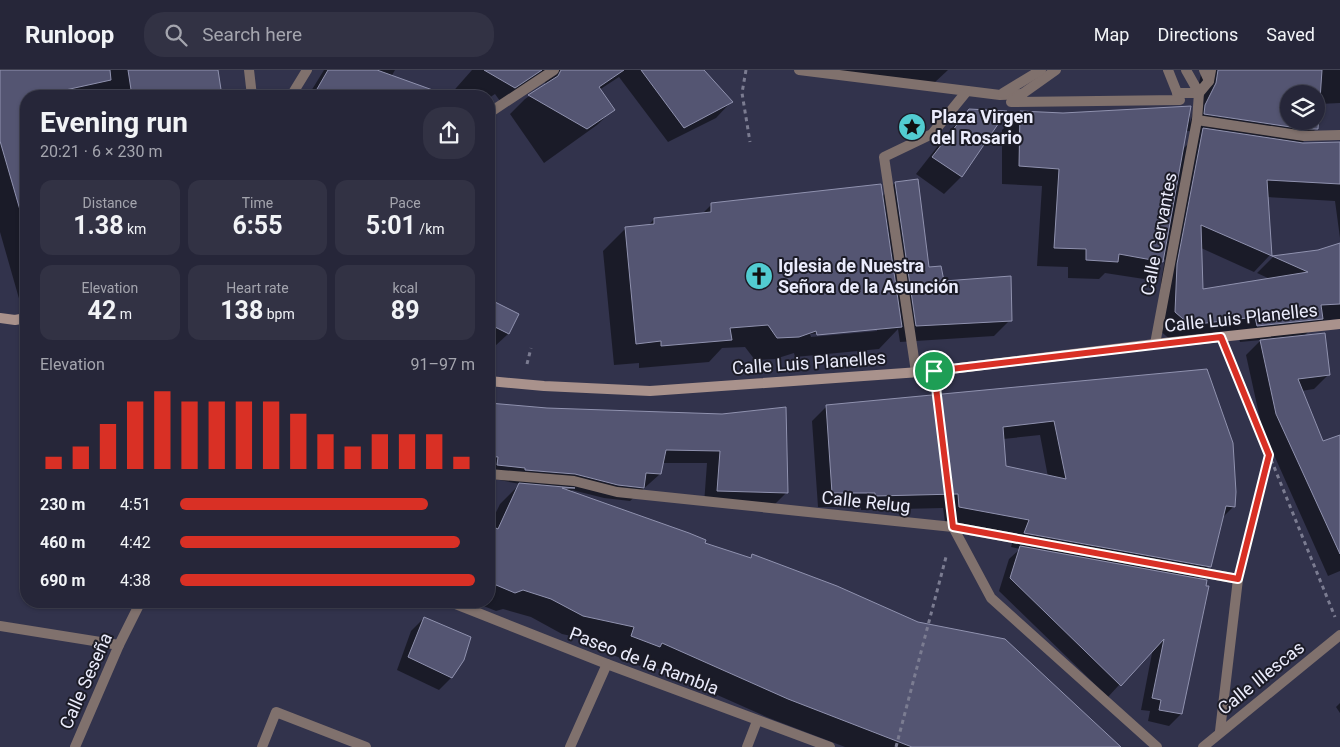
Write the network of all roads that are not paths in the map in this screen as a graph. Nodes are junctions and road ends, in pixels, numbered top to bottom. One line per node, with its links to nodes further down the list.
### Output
1 (249, 70): 12 (street)
2 (307, 70): 13 (street)
3 (554, 70): 19 (street)
4 (798, 70): 14 (street)
5 (1041, 70): 18 (street)
6 (1056, 70): 17 (street)
7 (1168, 70): 15 (street)
8 (1186, 70): 16 (street)
9 (1204, 70): 11 (street)
10 (1211, 70): 11 (street)
11 (1209, 81): 16 (street)
12 (251, 90)
13 (295, 90)
14 (967, 91): 18 (street); 26 (street)
15 (1177, 93): 16 (street); 17 (street)
16 (1199, 93): 20 (street, Calle Cervantes)
17 (1022, 94): 18 (street)
18 (1000, 95)
19 (495, 109)
20 (1196, 126): 21 (street); 25 (street, Calle Cervantes)
21 (1340, 135)
22 (0, 318): 23 (street)
23 (20, 319)
24 (1340, 324): 25 (street, Calle Luis Planelles)
25 (1155, 344): 26 (street, Calle Luis Planelles)
26 (916, 372): 27 (street, Calle Luis Planelles)
27 (495, 382)
28 (495, 474): 29 (street, Calle Relug)
29 (953, 527): 37 (street, Calle Relug); 44 (street)
30 (138, 608): 34 (street, Calle Seseña)
31 (466, 608): 35 (street, Paseo de la Rambla)
32 (0, 626): 34 (street)
33 (1339, 630): 37 (street, Calle Illescas)
34 (119, 645): 38 (street, Calle Seseña)
35 (608, 664): 36 (street, Paseo de la Rambla); 41 (street)
36 (757, 721): 42 (street); 43 (street, Paseo de la Rambla)
37 (1220, 732): 45 (street, Calle Illescas)
38 (75, 747)
39 (262, 747): 40 (street)
40 (366, 747)
41 (570, 747)
42 (747, 747)
43 (830, 747)
44 (1157, 747)
45 (1202, 747)

